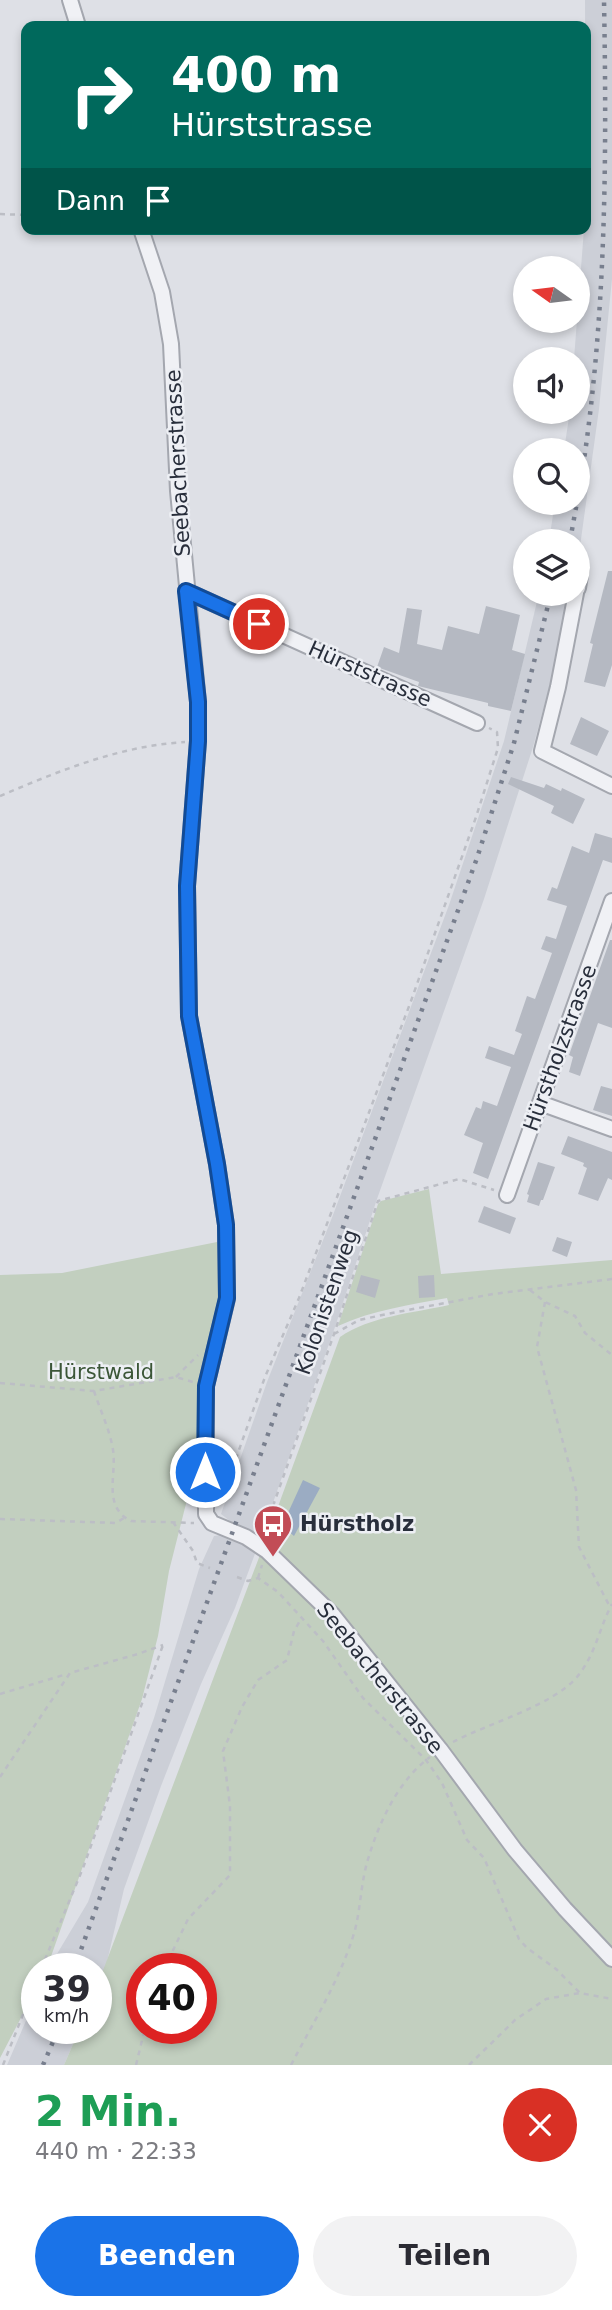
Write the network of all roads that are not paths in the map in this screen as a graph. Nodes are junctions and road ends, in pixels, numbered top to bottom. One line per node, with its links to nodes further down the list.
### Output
1 (70, 0): 2 (street)
2 (76, 21)
3 (143, 235): 4 (street, Seebacherstrasse)
4 (186, 591): 6 (street, Hürststrasse); 12 (street, Seebacherstrasse)
5 (574, 606): 7 (street)
6 (477, 723)
7 (612, 786)
8 (612, 901): 9 (street, Hürstholzstrasse)
9 (540, 1103): 10 (street); 11 (street, Hürstholzstrasse)
10 (612, 1129)
11 (507, 1195)
12 (612, 1959)

